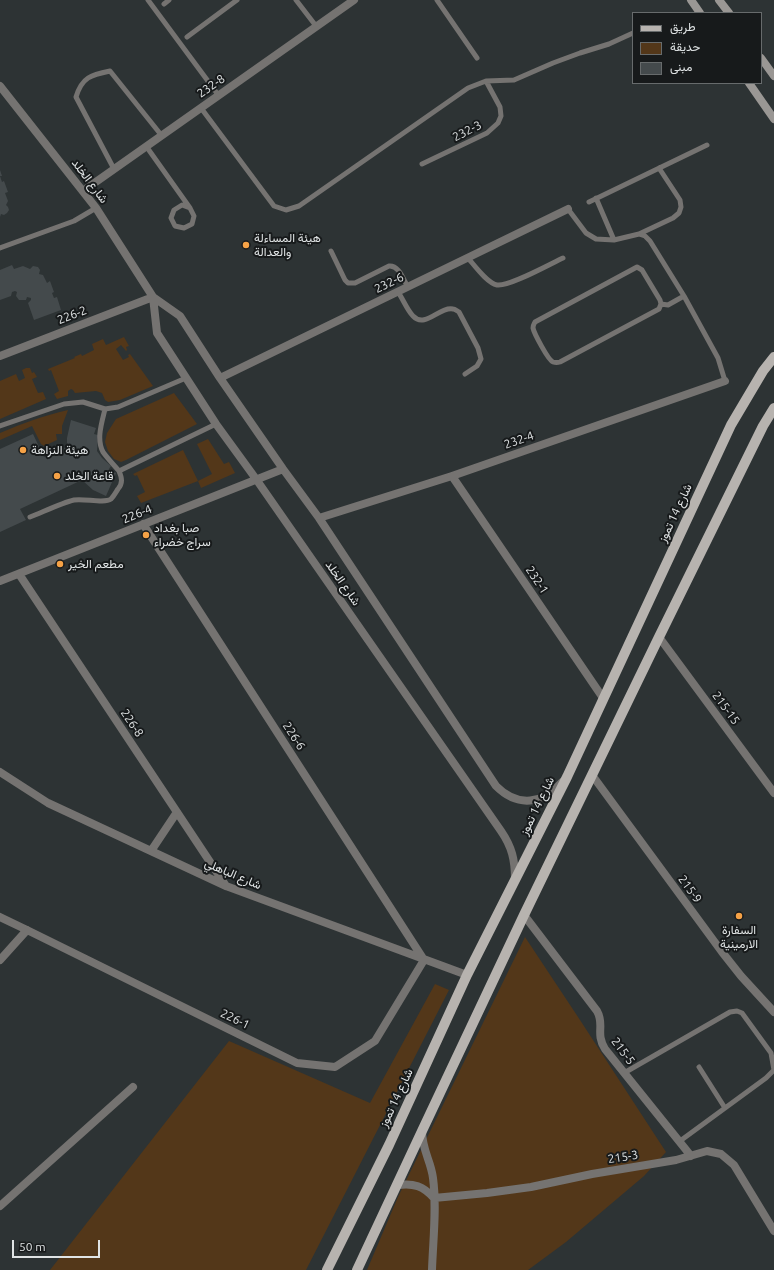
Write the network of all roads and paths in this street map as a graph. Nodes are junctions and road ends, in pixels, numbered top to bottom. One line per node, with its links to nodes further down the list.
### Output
1 (148, 0): 21 (lane)
2 (169, 0): 9 (lane)
3 (237, 0): 14 (lane)
4 (296, 0): 12 (lane)
5 (354, 0): 12 (street, 232-8)
6 (436, 0): 15 (lane)
7 (691, 0): 10 (main road)
8 (720, 0): 11 (main road)
9 (164, 4)
10 (699, 12)
11 (728, 12)
12 (316, 26): 21 (street, 232-8)
13 (632, 33): 18 (lane)
14 (187, 37)
15 (477, 58)
16 (762, 59): 17 (main road)
17 (774, 76)
18 (486, 81): 22 (lane); 27 (lane, 232-3)
19 (750, 84): 23 (main road)
20 (0, 86): 30 (street, شارع الخلد)
21 (219, 96): 22 (street, 232-8)
22 (201, 108): 24 (street, 232-8)
23 (774, 119)
24 (162, 136): 25 (street, 232-8); 29 (lane)
25 (146, 146): 29 (street, 232-8); 34 (lane)
26 (707, 146): 28 (lane)
27 (422, 164)
28 (659, 168): 31 (lane); 36 (lane)
29 (114, 169): 30 (street, 232-8)
30 (83, 191): 33 (street, شارع الخلد)
31 (596, 198): 32 (lane); 37 (lane)
32 (589, 202)
33 (96, 208): 38 (lane); 45 (street, شارع الخلد)
34 (190, 208): 34 (lane)
35 (568, 209): 37 (lane); 40 (street, 232-6)
36 (639, 234): 37 (lane); 44 (lane)
37 (614, 240)
38 (0, 248)
39 (331, 251): 42 (lane)
40 (468, 258): 41 (lane); 42 (street, 232-6)
41 (563, 258)
42 (408, 287): 43 (street, 232-6)
43 (398, 292): 49 (lane); 51 (street, 232-6)
44 (684, 296): 46 (lane); 52 (lane)
45 (153, 297): 47 (street, 226-2); 50 (street, شارع الخلد); 51 (street, شارع الخلد)
46 (661, 304): 46 (lane)
47 (0, 356)
48 (773, 357): 67 (main road, شارع 14 تموز)
49 (466, 374)
50 (186, 378): 53 (lane); 55 (street, شارع الخلد)
51 (220, 378): 57 (street, شارع الخلد)
52 (726, 382): 59 (street, 232-4)
53 (105, 408): 56 (lane); 58 (lane)
54 (774, 408): 66 (main road)
55 (216, 424): 58 (lane); 60 (street, شارع الخلد)
56 (0, 426)
57 (283, 469): 60 (street, 226-4); 62 (street, شارع الخلد)
58 (119, 471): 61 (lane)
59 (452, 476): 62 (street, 232-4); 67 (street, 232-1)
60 (256, 479): 63 (street, 226-4); 74 (street, شارع الخلد)
61 (30, 517)
62 (319, 518): 70 (street, شارع الخلد)
63 (143, 524): 64 (street, 226-4); 80 (street, 226-6)
64 (18, 574): 65 (street, 226-4); 72 (street, 226-8)
65 (0, 581)
66 (659, 637): 69 (main road); 71 (street, 215-15)
67 (603, 698): 70 (main road, شارع 14 تموز)
68 (0, 772): 73 (street, شارع الباهلي)
69 (592, 775): 76 (main road); 82 (street, 215-9)
70 (567, 777): 74 (main road, شارع 14 تموز)
71 (774, 793)
72 (177, 812): 73 (street); 75 (street, 226-8)
73 (151, 851): 75 (street, شارع الباهلي)
74 (515, 882): 81 (main road, شارع 14 تموز)
75 (226, 886): 80 (street, شارع الباهلي)
76 (524, 915): 84 (street, 215-5); 87 (main road)
77 (0, 917): 78 (street, 226-1)
78 (28, 930): 79 (street); 80 (street, 226-1)
79 (0, 960)
80 (424, 960): 81 (street, شارع الباهلي)
81 (467, 975): 94 (main road, شارع 14 تموز)
82 (774, 1012)
83 (699, 1067): 86 (lane)
84 (624, 1073): 86 (lane); 88 (street, 215-5)
85 (133, 1087): 92 (street)
86 (725, 1108): 88 (lane)
87 (422, 1131): 90 (main road); 91 (street)
88 (680, 1141): 89 (street, 215-5)
89 (691, 1156): 91 (street, 215-3); 93 (street, 215-3)
90 (398, 1185): 91 (street); 95 (main road)
91 (434, 1198): 96 (street)
92 (0, 1206)
93 (774, 1231)
94 (327, 1270)
95 (358, 1270)
96 (432, 1270)

